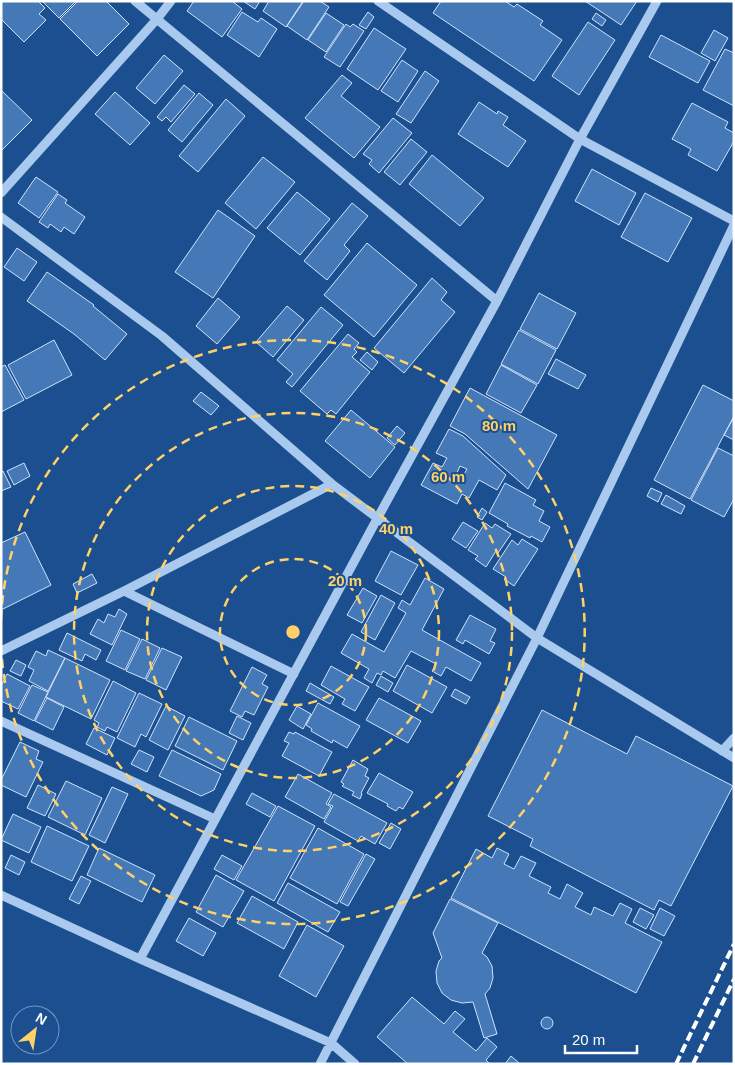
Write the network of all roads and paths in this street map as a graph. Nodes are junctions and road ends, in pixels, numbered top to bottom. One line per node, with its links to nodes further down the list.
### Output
1 (135, 1): 5 (street)
2 (171, 1): 5 (street)
3 (378, 1): 6 (street)
4 (657, 1): 6 (street)
5 (157, 19): 7 (street); 11 (street)
6 (580, 139): 9 (street); 11 (street)
7 (1, 193)
8 (1, 217): 12 (street)
9 (734, 221)
10 (734, 225): 15 (street)
11 (498, 300): 13 (street)
12 (332, 484): 13 (street); 14 (street)
13 (377, 519): 15 (street); 17 (street)
14 (124, 591): 16 (street); 17 (street)
15 (537, 638): 20 (street); 25 (street)
16 (1, 651)
17 (294, 674): 22 (street)
18 (1, 721): 22 (street)
19 (734, 738): 20 (street)
20 (722, 751): 21 (street)
21 (734, 758)
22 (215, 819): 24 (street)
23 (1, 895): 24 (street)
24 (140, 959): 25 (street)
25 (331, 1043): 26 (street); 27 (street)
26 (320, 1064)
27 (355, 1064)

